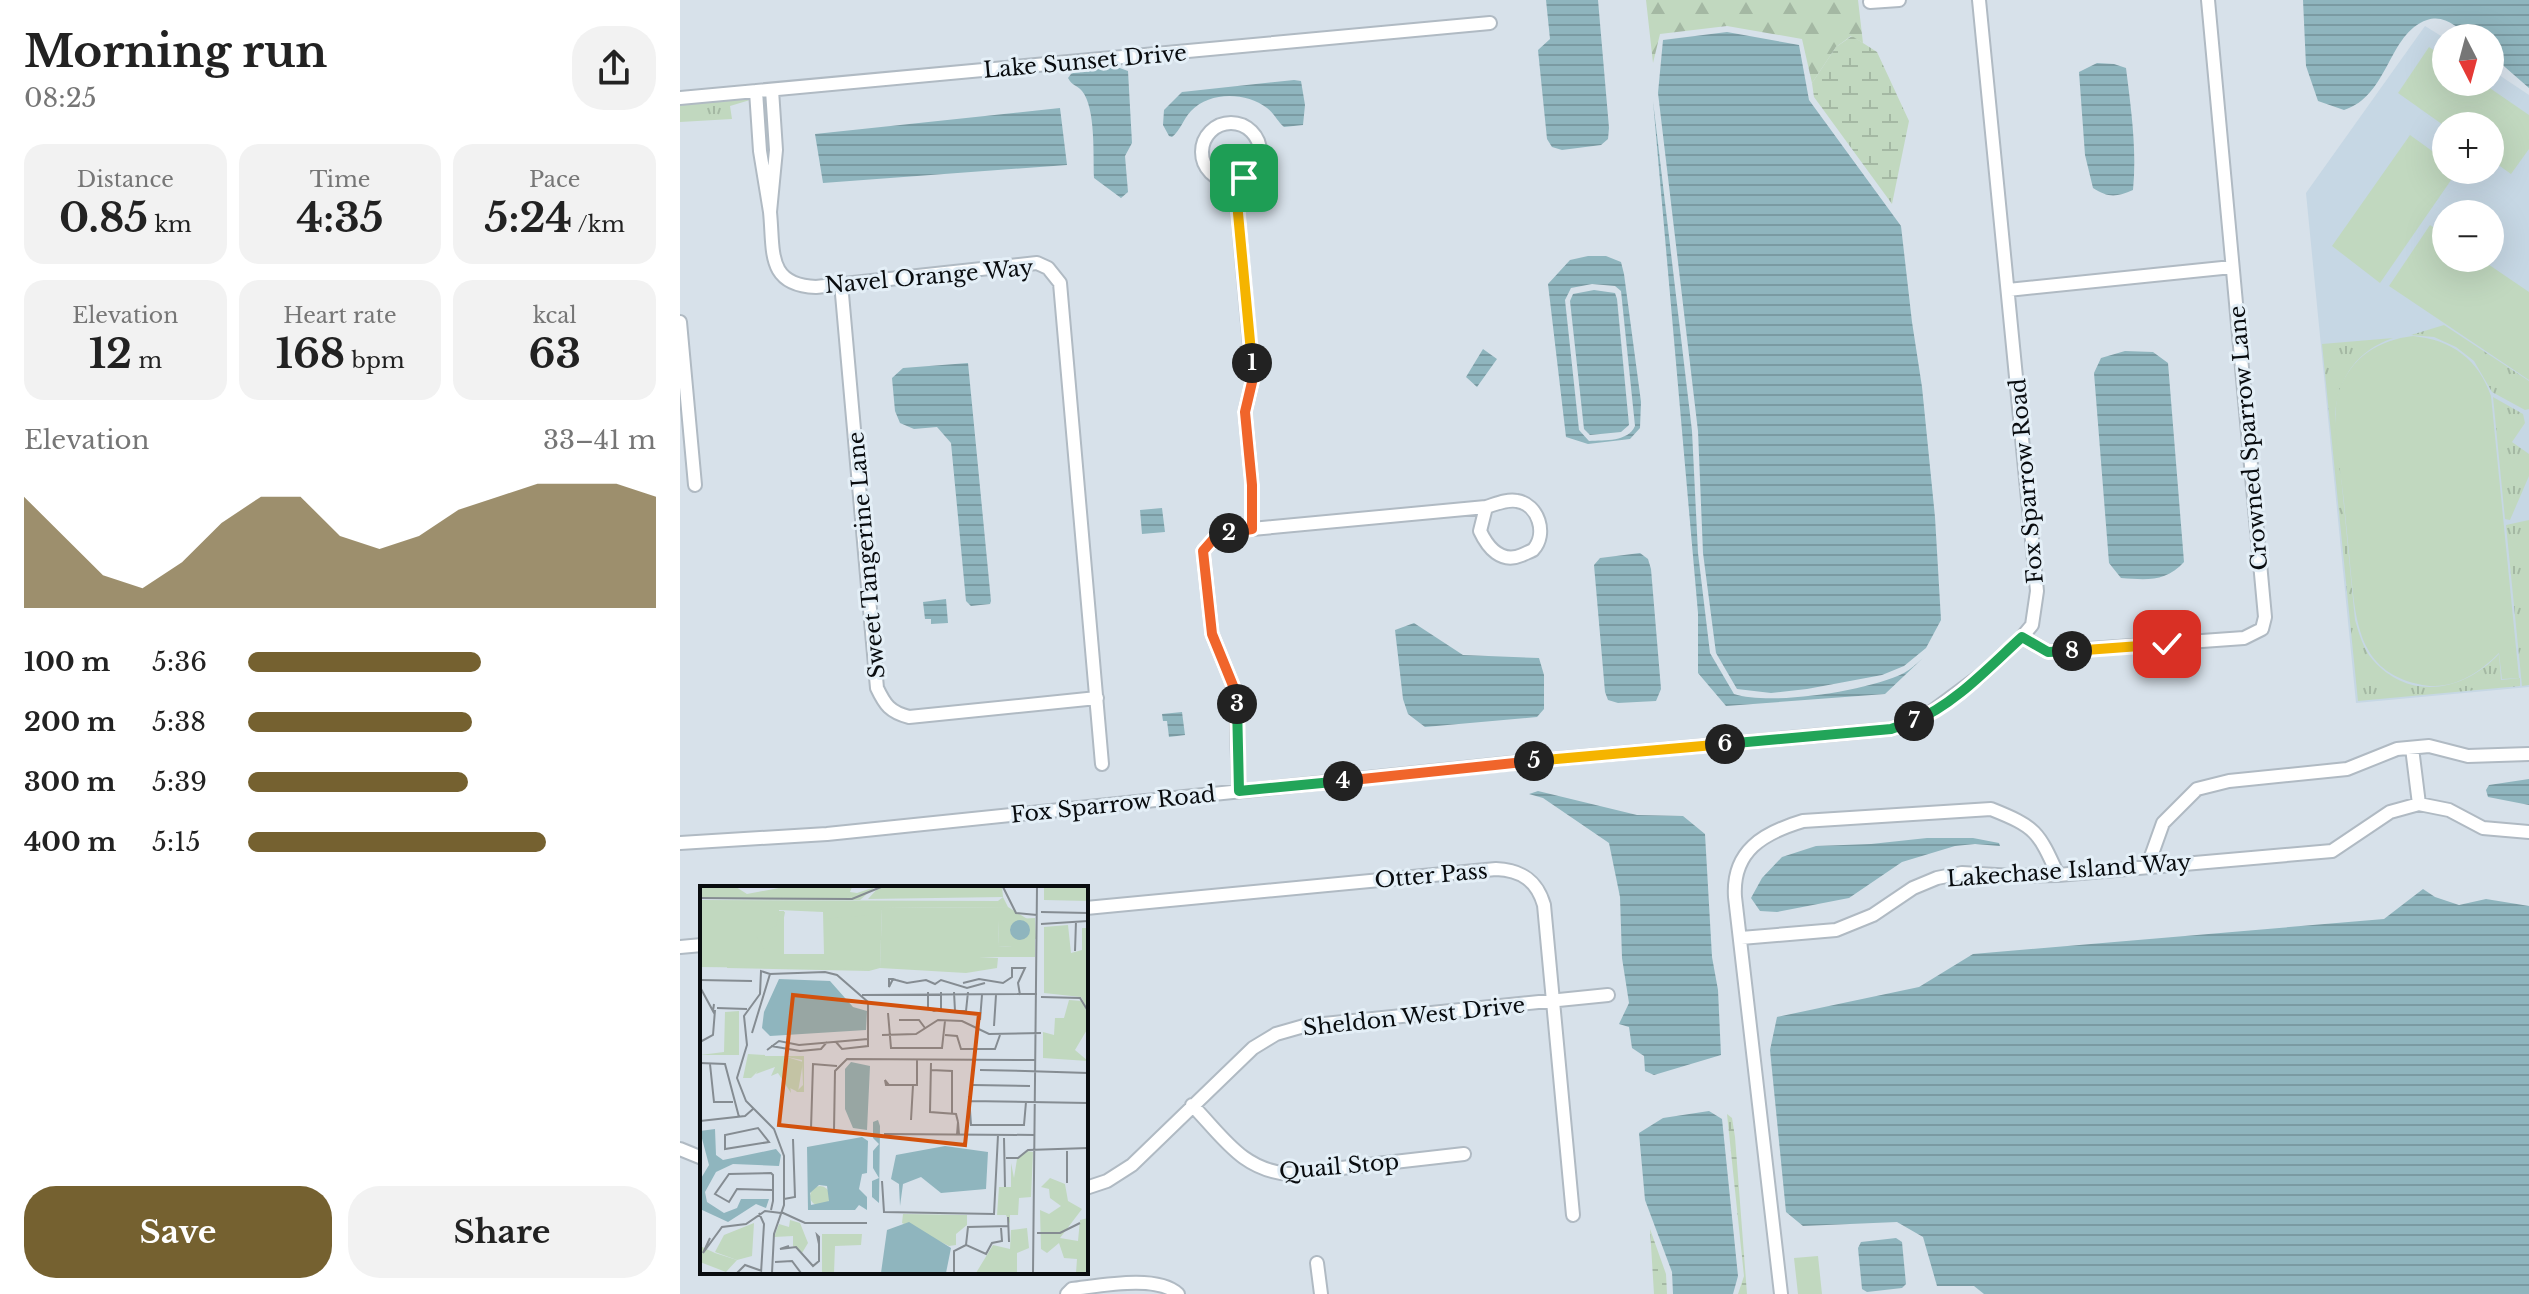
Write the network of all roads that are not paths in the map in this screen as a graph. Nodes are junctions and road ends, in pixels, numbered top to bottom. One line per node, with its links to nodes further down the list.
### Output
1 (1899, 0): 4 (street)
2 (1979, 0): 13 (street, Fox Sparrow Road)
3 (2208, 0): 11 (street, Crowned Sparrow Lane)
4 (1870, 2)
5 (1490, 23): 6 (street, Lake Sunset Drive)
6 (772, 90): 7 (street, Lake Sunset Drive); 10 (street)
7 (756, 91): 8 (street, Lake Sunset Drive); 10 (street)
8 (680, 98)
9 (1235, 181): 9 (street); 18 (street)
10 (770, 212): 12 (street, Navel Orange Way)
11 (2232, 267): 13 (street); 19 (street, Crowned Sparrow Lane)
12 (841, 283): 20 (street, Sweet Tangerine Lane); 20 (street, Navel Orange Way)
13 (2008, 290): 19 (street, Fox Sparrow Road)
14 (680, 322): 15 (street)
15 (684, 427): 16 (street)
16 (695, 485)
17 (1486, 507): 17 (street); 18 (street)
18 (1252, 529): 24 (street)
19 (2022, 637): 24 (street, Fox Sparrow Road)
20 (1097, 698): 23 (street)
21 (2412, 748): 22 (street); 25 (street); 28 (street)
22 (2529, 754)
23 (1102, 764)
24 (1239, 791): 27 (street, Fox Sparrow Road)
25 (2419, 804): 26 (street); 28 (street, Lakechase Island Way)
26 (2529, 832)
27 (680, 843)
28 (2148, 865): 29 (street, Lakechase Island Way)
29 (2058, 875): 31 (street, Lakechase Island Way); 31 (street)
30 (1088, 908): 35 (street, Otter Pass)
31 (1741, 938): 46 (street)
32 (700, 945): 33 (street)
33 (680, 947)
34 (1608, 995): 35 (street, Sheldon West Drive)
35 (1552, 1001): 36 (street, Sheldon West Drive); 41 (street, Otter Pass)
36 (1192, 1105): 38 (street, Quail Stop); 40 (street, Sheldon West Drive)
37 (680, 1149): 39 (street)
38 (1464, 1154)
39 (700, 1157)
40 (1088, 1187)
41 (1573, 1215)
42 (1317, 1263): 45 (street)
43 (1067, 1294): 44 (street)
44 (1178, 1294)
45 (1321, 1294)
46 (1781, 1294)

